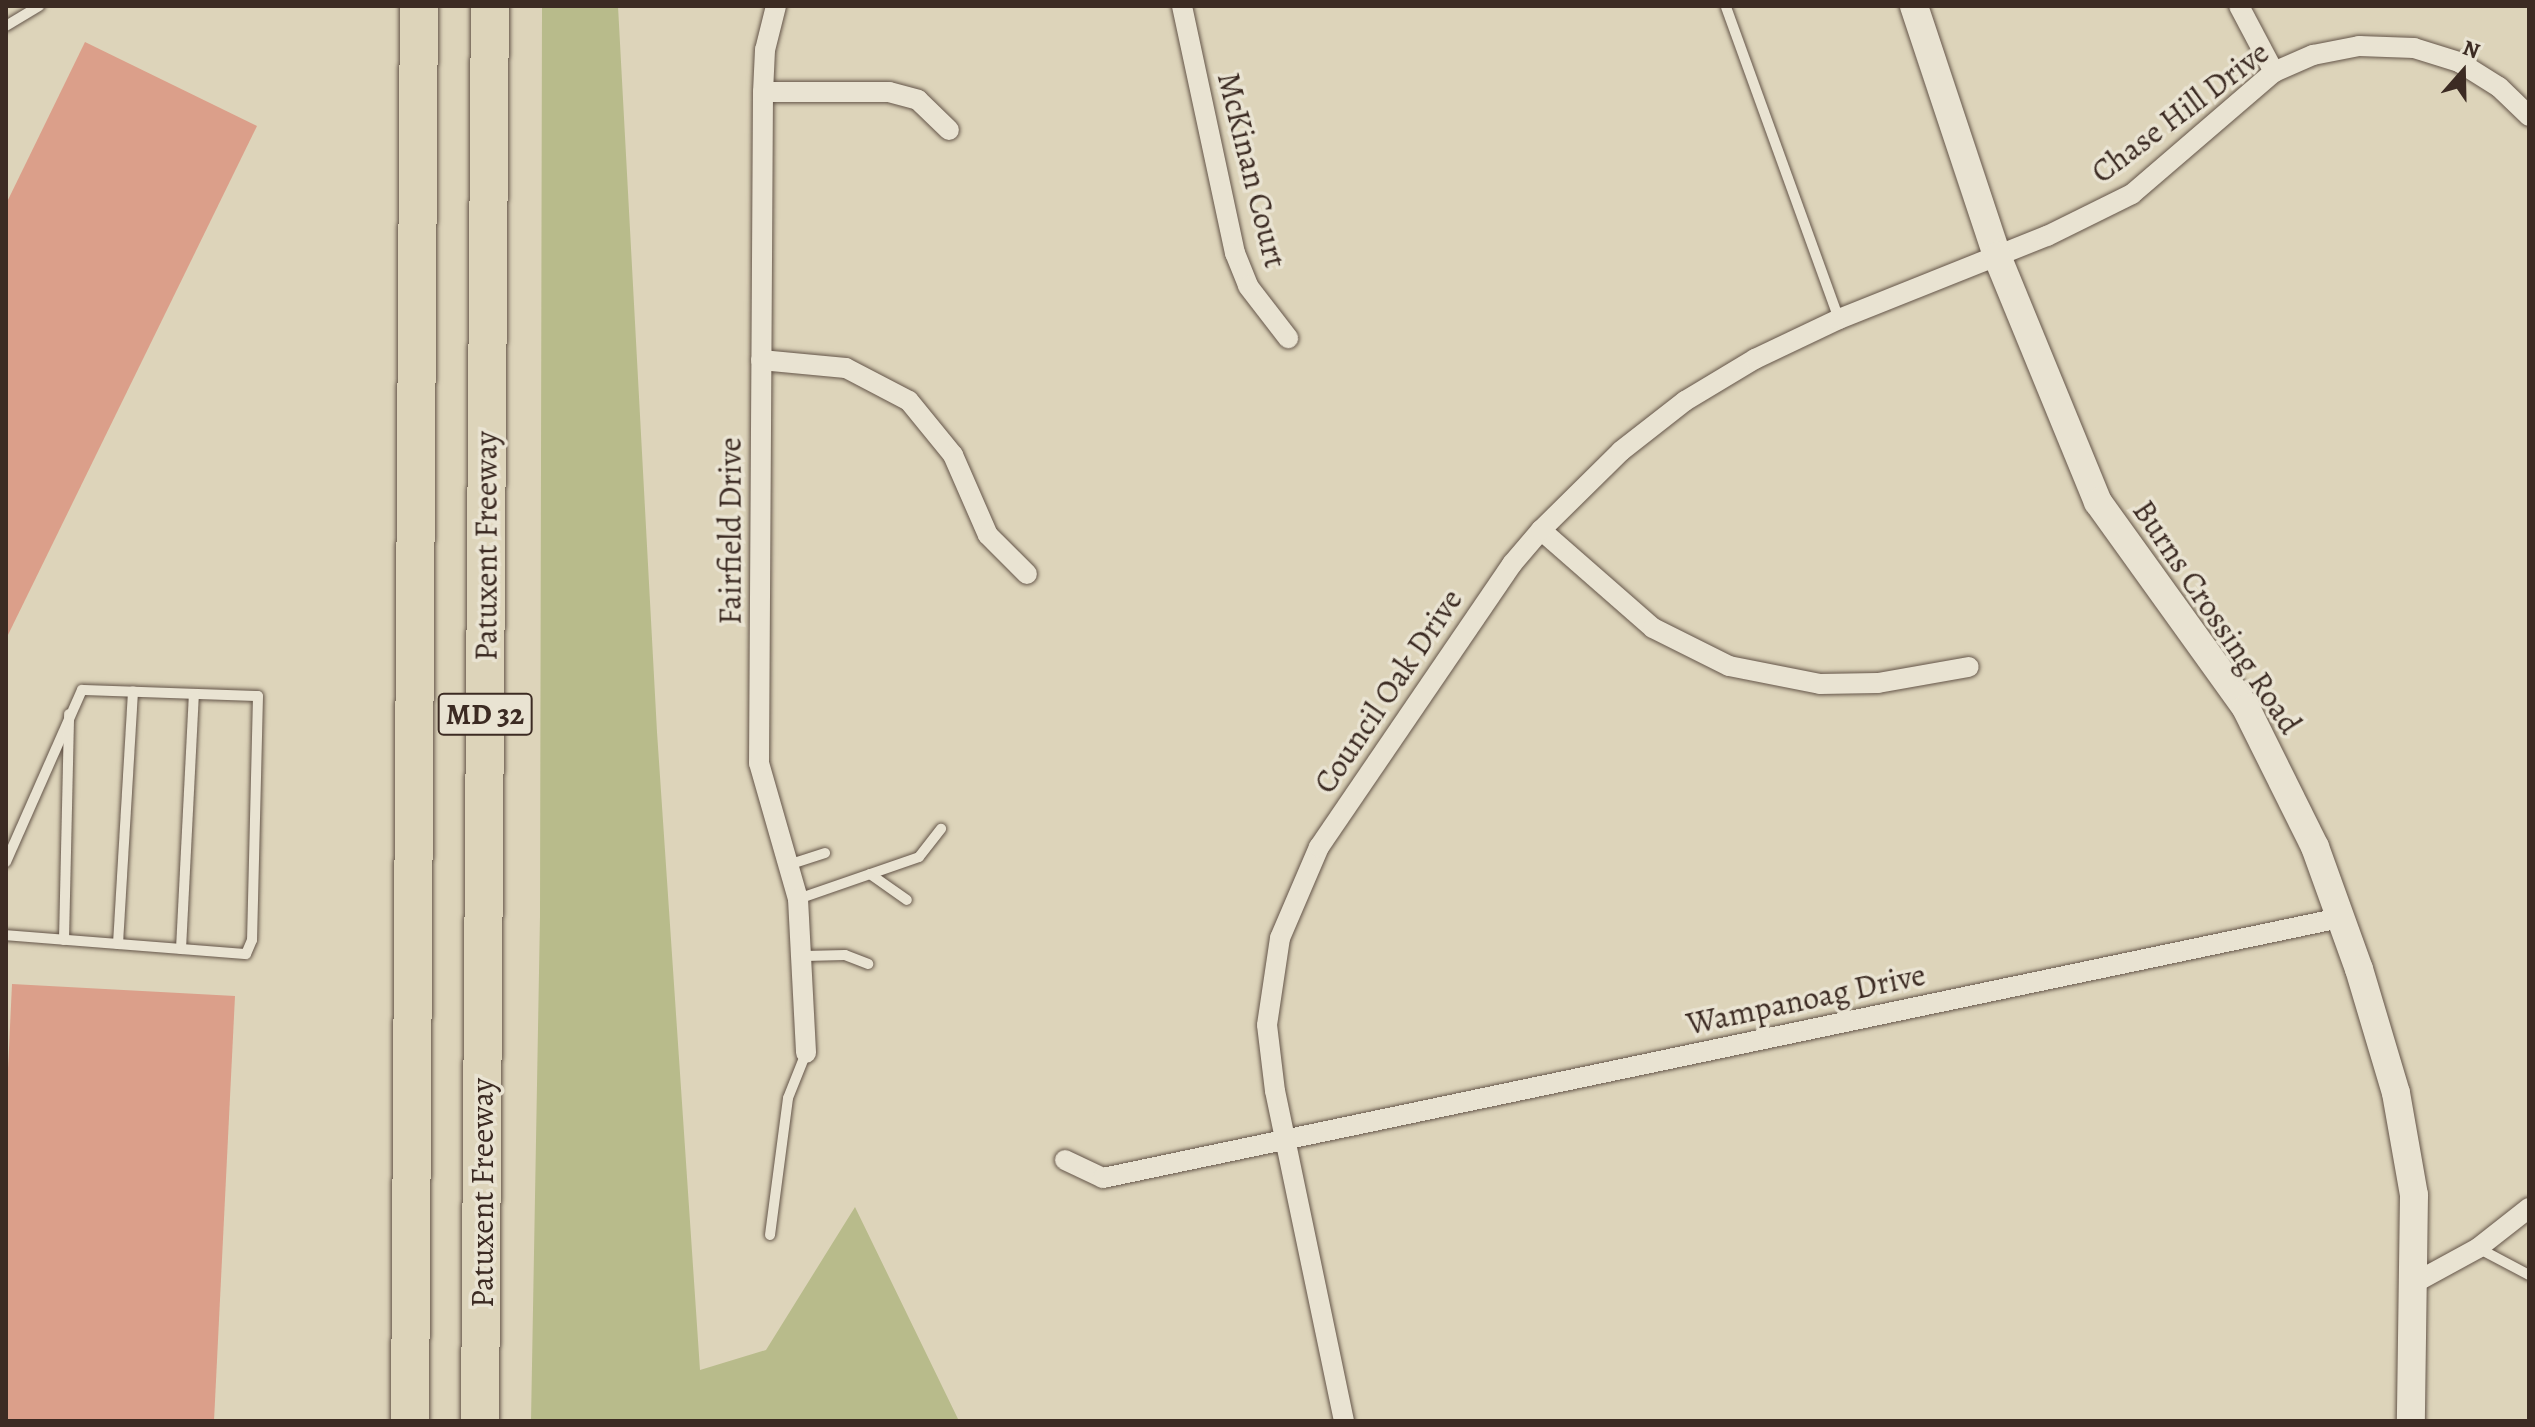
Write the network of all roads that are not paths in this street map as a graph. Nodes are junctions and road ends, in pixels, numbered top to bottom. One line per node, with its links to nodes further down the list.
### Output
1 (39, 6): 9 (lane)
2 (419, 6): 46 (highway, MD 32)
3 (490, 6): 47 (highway, Patuxent Freeway / MD 32)
4 (776, 6): 11 (street, Fairfield Drive)
5 (1182, 6): 16 (street, McKinan Court)
6 (1914, 6): 14 (street, Burns Crossing Road)
7 (2239, 6): 10 (street)
8 (1726, 7): 15 (lane)
9 (6, 26)
10 (2274, 72): 12 (street, Chase Hill Drive); 14 (street, Chase Hill Drive)
11 (763, 92): 13 (street); 17 (street, Fairfield Drive)
12 (2529, 116)
13 (949, 130)
14 (1997, 256): 15 (street, Council Oak Drive); 31 (street, Burns Crossing Road)
15 (1839, 319): 18 (street, Council Oak Drive)
16 (1288, 338)
17 (761, 360): 19 (street); 27 (street, Fairfield Drive)
18 (1541, 530): 20 (street); 39 (street, Council Oak Drive)
19 (1027, 574)
20 (1969, 667)
21 (133, 691): 22 (lane); 23 (lane); 34 (lane)
22 (194, 694): 35 (lane); 35 (lane)
23 (69, 713): 26 (lane); 33 (lane)
24 (941, 829): 28 (lane)
25 (825, 853): 27 (lane)
26 (6, 862)
27 (788, 865): 29 (street, Fairfield Drive)
28 (870, 874): 29 (lane); 30 (lane)
29 (798, 899): 36 (street, Fairfield Drive)
30 (907, 900)
31 (2340, 918): 39 (street, Wampanoag Drive); 45 (street, Burns Crossing Road)
32 (6, 935): 33 (lane)
33 (64, 940): 34 (lane)
34 (118, 944): 35 (lane)
35 (181, 949)
36 (805, 956): 37 (lane); 38 (street, Fairfield Drive)
37 (868, 964)
38 (806, 1053): 42 (lane)
39 (1285, 1140): 40 (street, Wampanoag Drive); 48 (street, Council Oak Drive)
40 (1065, 1160)
41 (2529, 1208): 43 (street)
42 (770, 1235)
43 (2478, 1248): 44 (lane); 45 (street)
44 (2529, 1275)
45 (2416, 1282): 49 (street, Burns Crossing Road)
46 (410, 1421)
47 (480, 1421)
48 (1344, 1421)
49 (2411, 1421)

